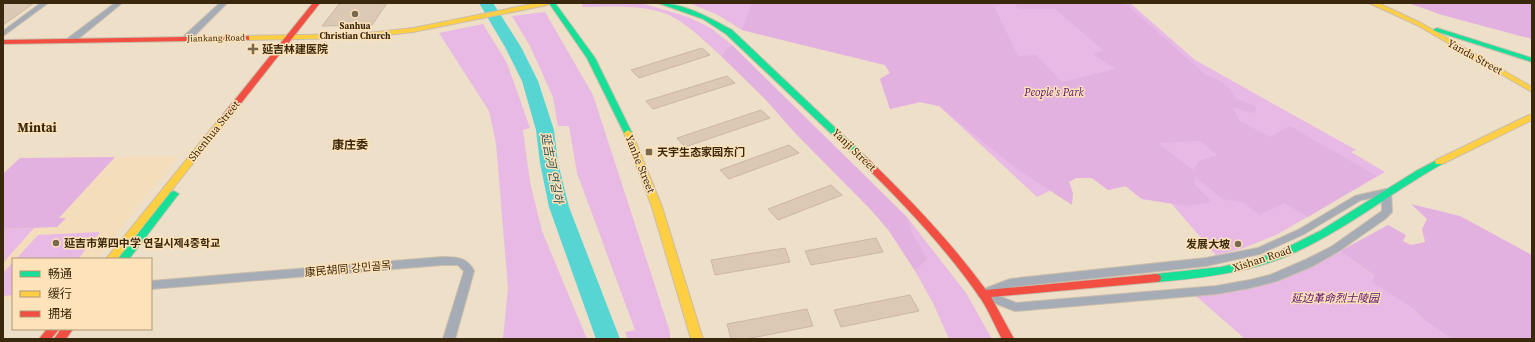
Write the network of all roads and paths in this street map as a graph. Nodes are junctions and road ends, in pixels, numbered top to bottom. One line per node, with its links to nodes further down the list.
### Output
1 (45, 3): 11 (street)
2 (119, 3): 14 (street)
3 (224, 3): 13 (street)
4 (317, 3): 12 (main road, Shenhua Street)
5 (325, 3): 12 (main road, Shenhua Street)
6 (547, 3): 12 (main road, Jiankang Road)
7 (552, 3): 29 (main road, Yanhe Street)
8 (662, 3): 23 (main road, Yanji Street)
9 (1372, 3): 10 (main road, Yanda Street)
10 (1419, 24): 16 (main road, Yanda Street); 17 (main road, Yanda Street)
11 (3, 34)
12 (294, 37): 13 (main road, Jiankang Road); 20 (main road, Shenhua Street); 21 (main road, Shenhua Street)
13 (187, 38): 14 (main road, Jiankang Road)
14 (70, 41): 15 (main road, Jiankang Road)
15 (3, 42)
16 (1532, 60)
17 (1532, 90)
18 (1532, 117): 19 (main road)
19 (1386, 192): 23 (street); 23 (street)
20 (112, 258)
21 (124, 258)
22 (152, 285): 28 (street, 康民胡同 강민골목)
23 (983, 294): 30 (main road, Yanji Street)
24 (52, 330): 26 (main road)
25 (66, 330): 27 (main road)
26 (45, 339)
27 (60, 339)
28 (450, 339)
29 (697, 339)
30 (1008, 339)

